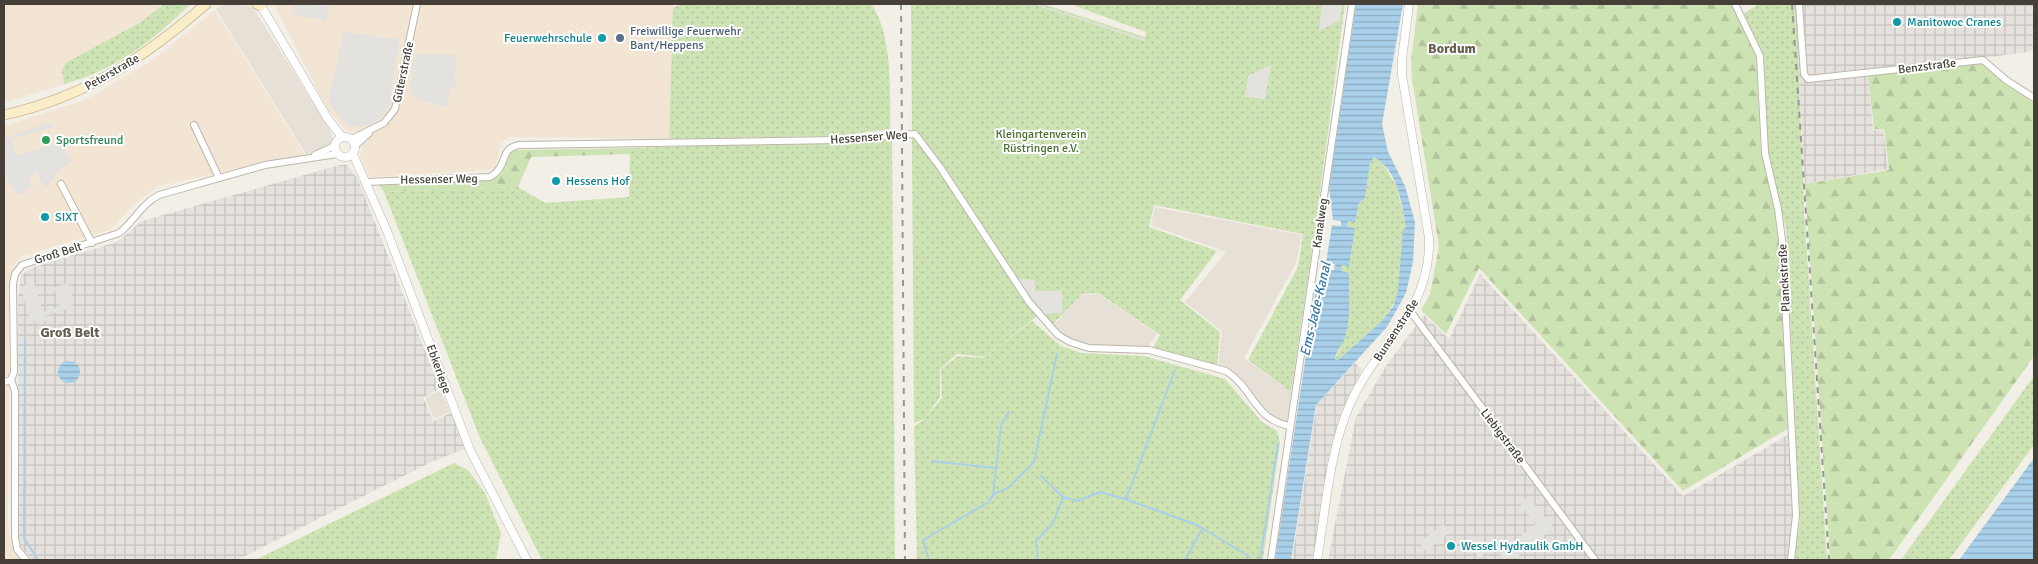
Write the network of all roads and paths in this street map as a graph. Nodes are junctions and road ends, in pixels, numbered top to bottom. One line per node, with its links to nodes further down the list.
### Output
1 (206, 4): 9 (main road, Peterstraße)
2 (418, 4): 12 (street, Güterstraße)
3 (1352, 4): 20 (street, Kanalweg)
4 (1410, 4): 17 (street, Bunsenstraße)
5 (1735, 4): 26 (street, Planckstraße)
6 (1799, 4): 8 (street, Benzstraße)
7 (259, 5): 11 (street)
8 (2034, 98)
9 (4, 115)
10 (194, 125): 13 (street)
11 (338, 144): 12 (street); 12 (street); 13 (street, Groß Belt)
12 (351, 149): 14 (street, Ebkeriege)
13 (219, 178): 16 (street, Groß Belt)
14 (366, 182): 20 (street, Hessenser Weg); 22 (street, Ebkeriege)
15 (61, 184): 16 (street, Groß Belt)
16 (92, 243): 18 (street, Groß Belt)
17 (1411, 312): 24 (street, Bunsenstraße); 25 (street, Liebigstraße)
18 (11, 380): 19 (street); 21 (street)
19 (4, 382)
20 (1289, 426): 23 (street, Kanalweg)
21 (26, 560)
22 (527, 560)
23 (1271, 560)
24 (1317, 560)
25 (1595, 560)
26 (1791, 560)

